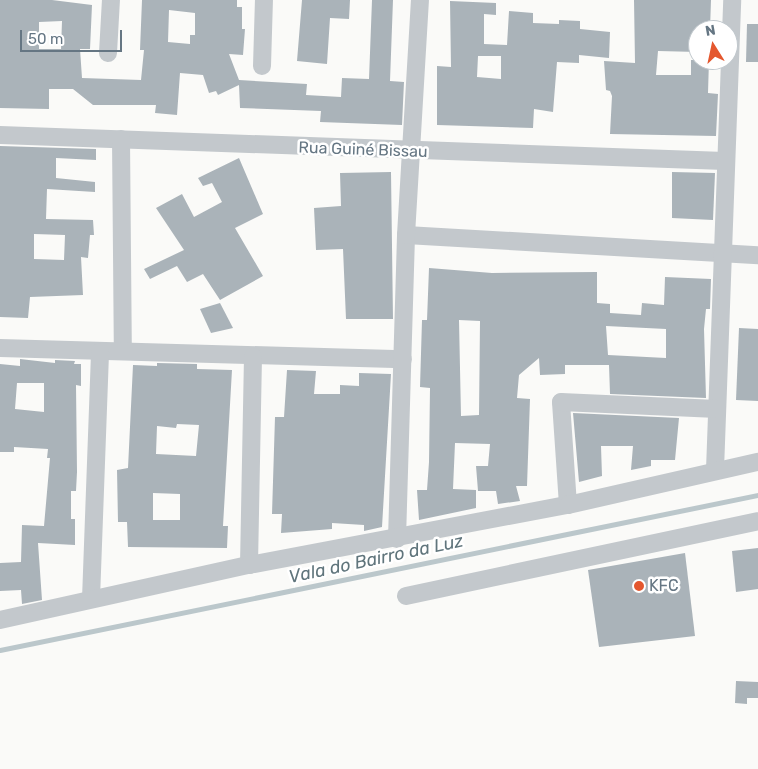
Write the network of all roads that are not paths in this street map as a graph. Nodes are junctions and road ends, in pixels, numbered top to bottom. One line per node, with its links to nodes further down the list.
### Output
1 (111, 0): 5 (street)
2 (264, 0): 6 (street)
3 (420, 0): 9 (street)
4 (732, 0): 10 (street)
5 (108, 53)
6 (262, 66)
7 (0, 135): 8 (street, Rua Guiné Bissau)
8 (122, 139): 9 (street, Rua Guiné Bissau); 16 (street)
9 (409, 152): 10 (street, Rua Guiné Bissau); 11 (street)
10 (725, 161): 12 (street)
11 (406, 235): 12 (street); 18 (street)
12 (722, 253): 13 (street); 19 (street)
13 (758, 255)
14 (0, 348): 15 (street)
15 (100, 352): 16 (street); 27 (street)
16 (122, 352): 17 (street)
17 (253, 357): 18 (street); 25 (street)
18 (403, 359): 24 (street)
19 (717, 408): 21 (street); 22 (street)
20 (758, 462): 21 (street)
21 (715, 470): 22 (street)
22 (568, 504): 24 (street)
23 (758, 521): 26 (street)
24 (397, 539): 25 (street)
25 (249, 565): 27 (street)
26 (406, 596)
27 (91, 599): 28 (street)
28 (0, 620)

